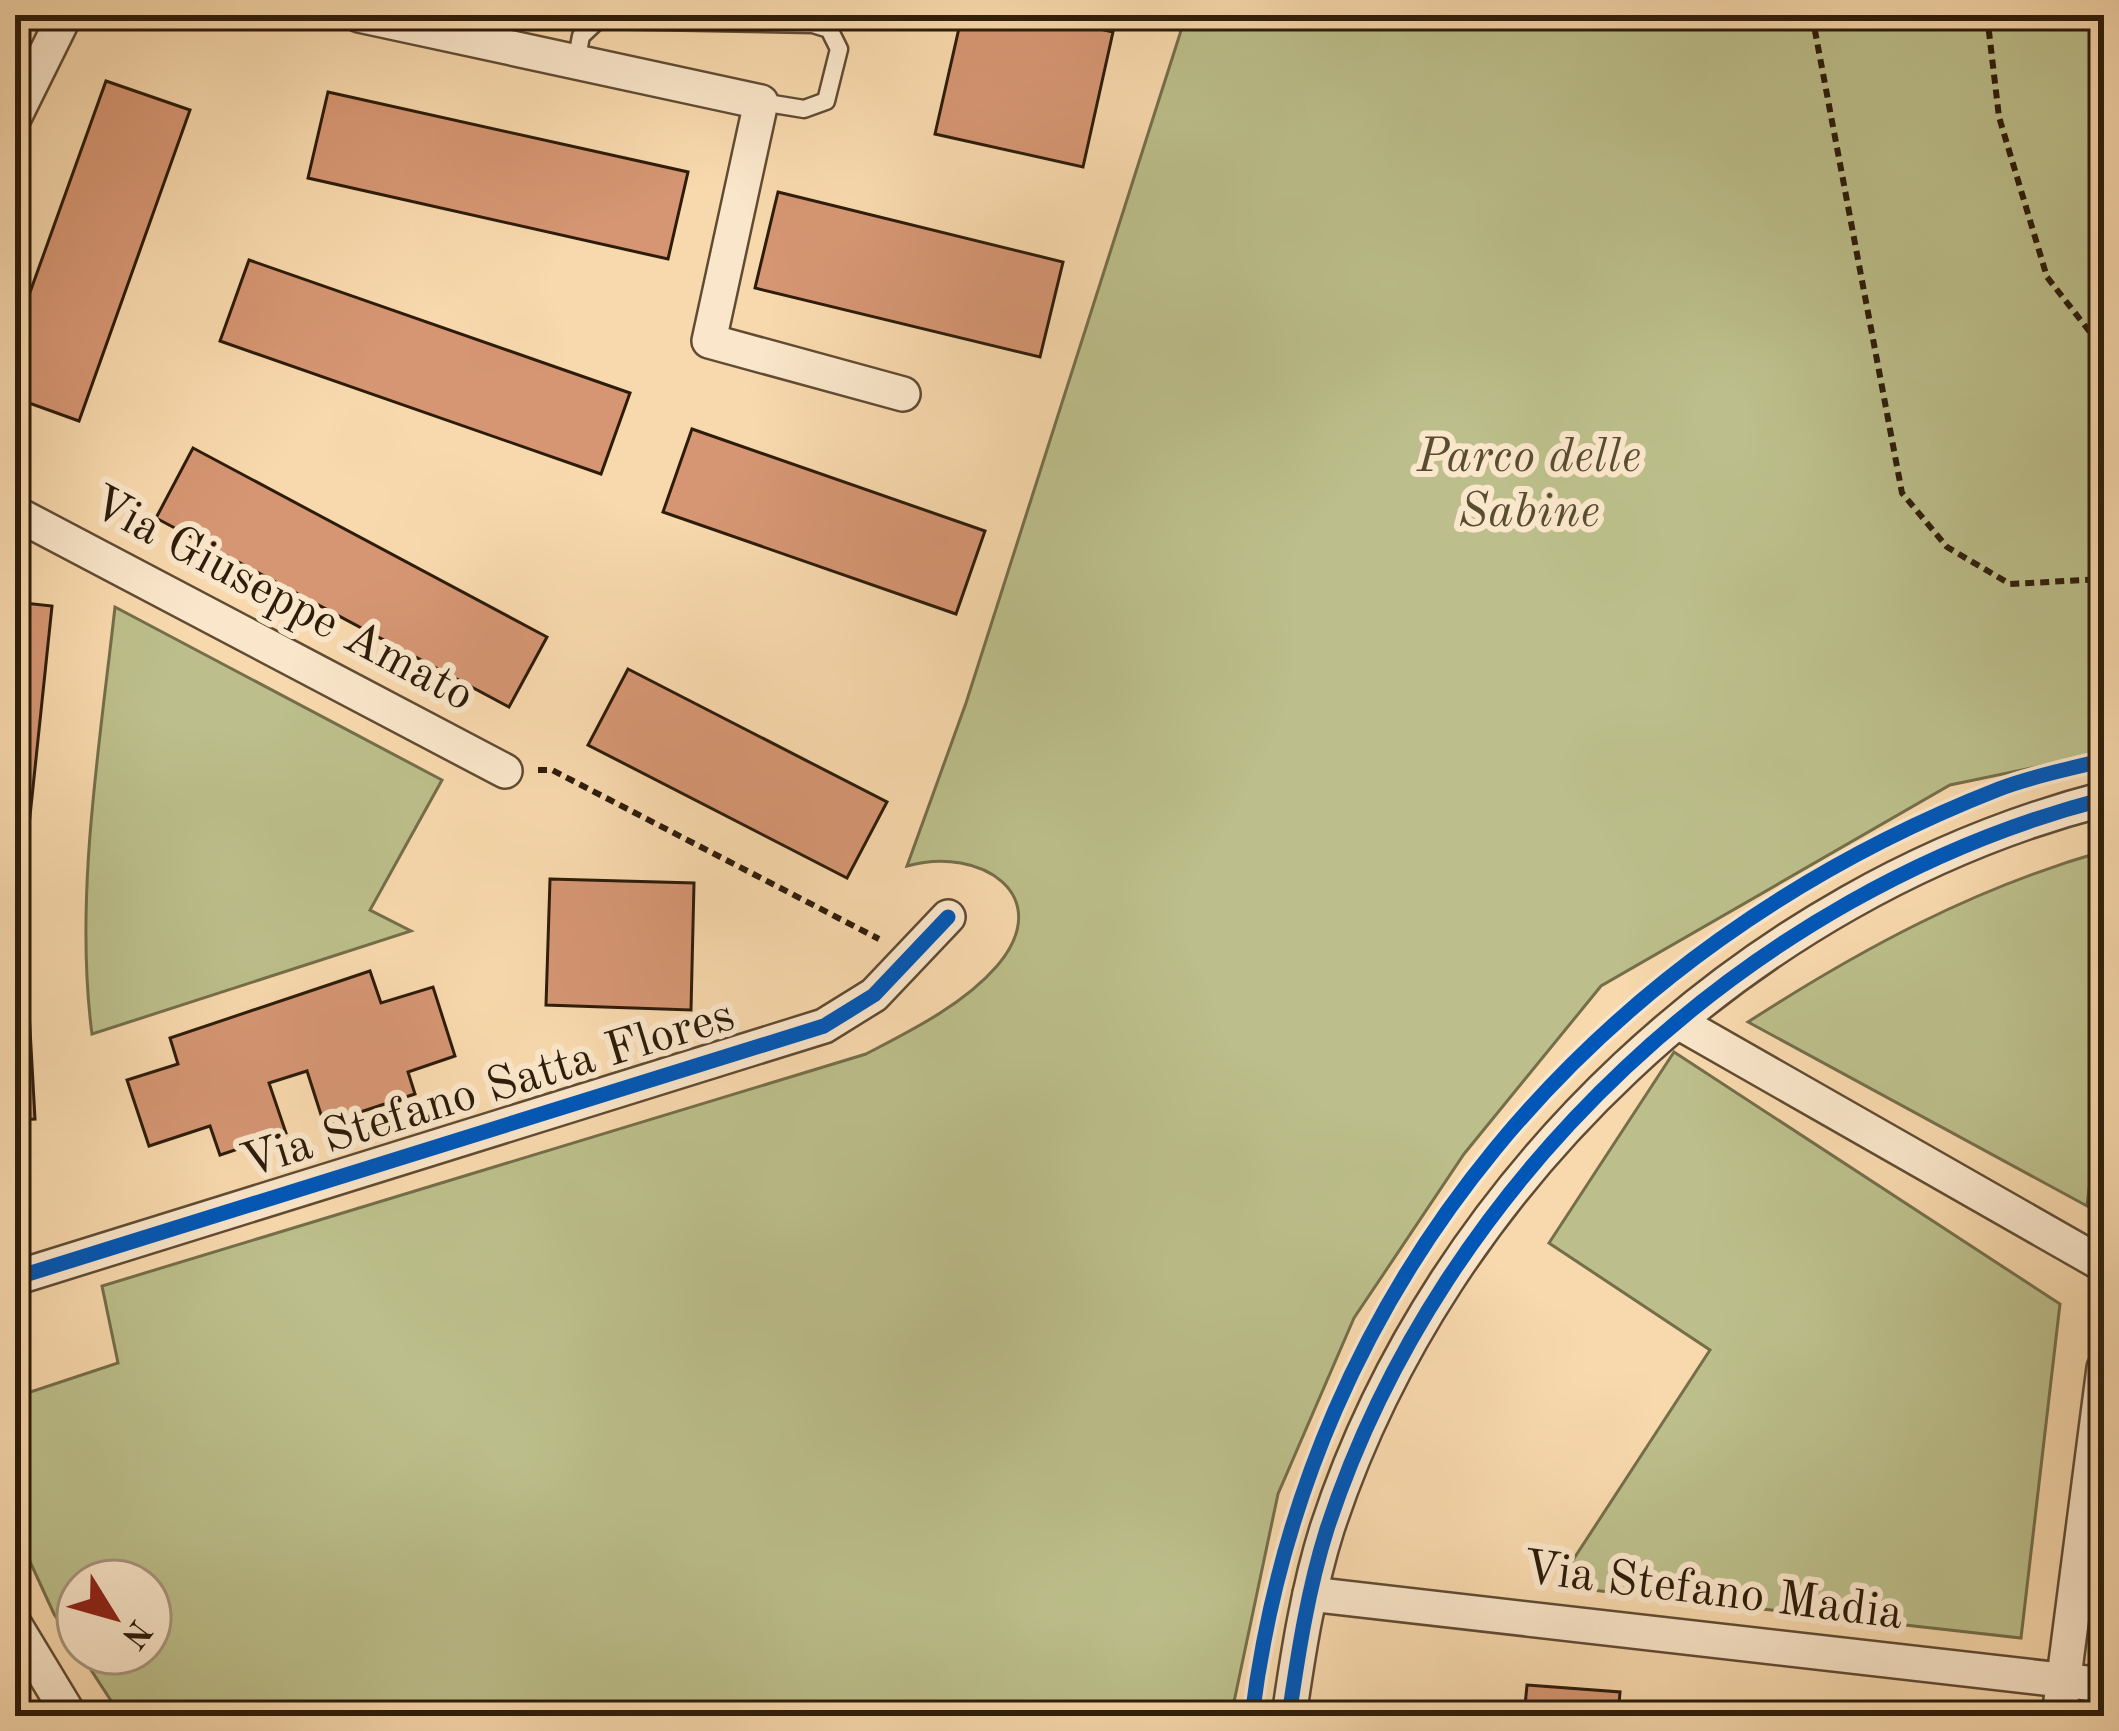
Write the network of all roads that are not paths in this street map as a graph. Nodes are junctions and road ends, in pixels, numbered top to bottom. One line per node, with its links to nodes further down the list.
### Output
1 (65, 15): 5 (street)
2 (359, 15): 3 (street)
3 (576, 62): 4 (street); 4 (lane)
4 (761, 102): 6 (street)
5 (15, 116)
6 (903, 394)
7 (15, 513): 8 (street, Via Giuseppe Amato)
8 (505, 771)
9 (2104, 799): 11 (street)
10 (948, 916): 13 (street, Via Stefano Satta Flores)
11 (1678, 1022): 12 (street); 15 (street)
12 (2104, 1265)
13 (15, 1278)
14 (2104, 1368): 17 (street)
15 (1310, 1594): 17 (street, Via Stefano Madia); 20 (street)
16 (15, 1625): 19 (street)
17 (2063, 1681): 18 (street, Via Stefano Madia); 21 (street)
18 (2104, 1685)
19 (70, 1716)
20 (1288, 1716)
21 (2059, 1716)

